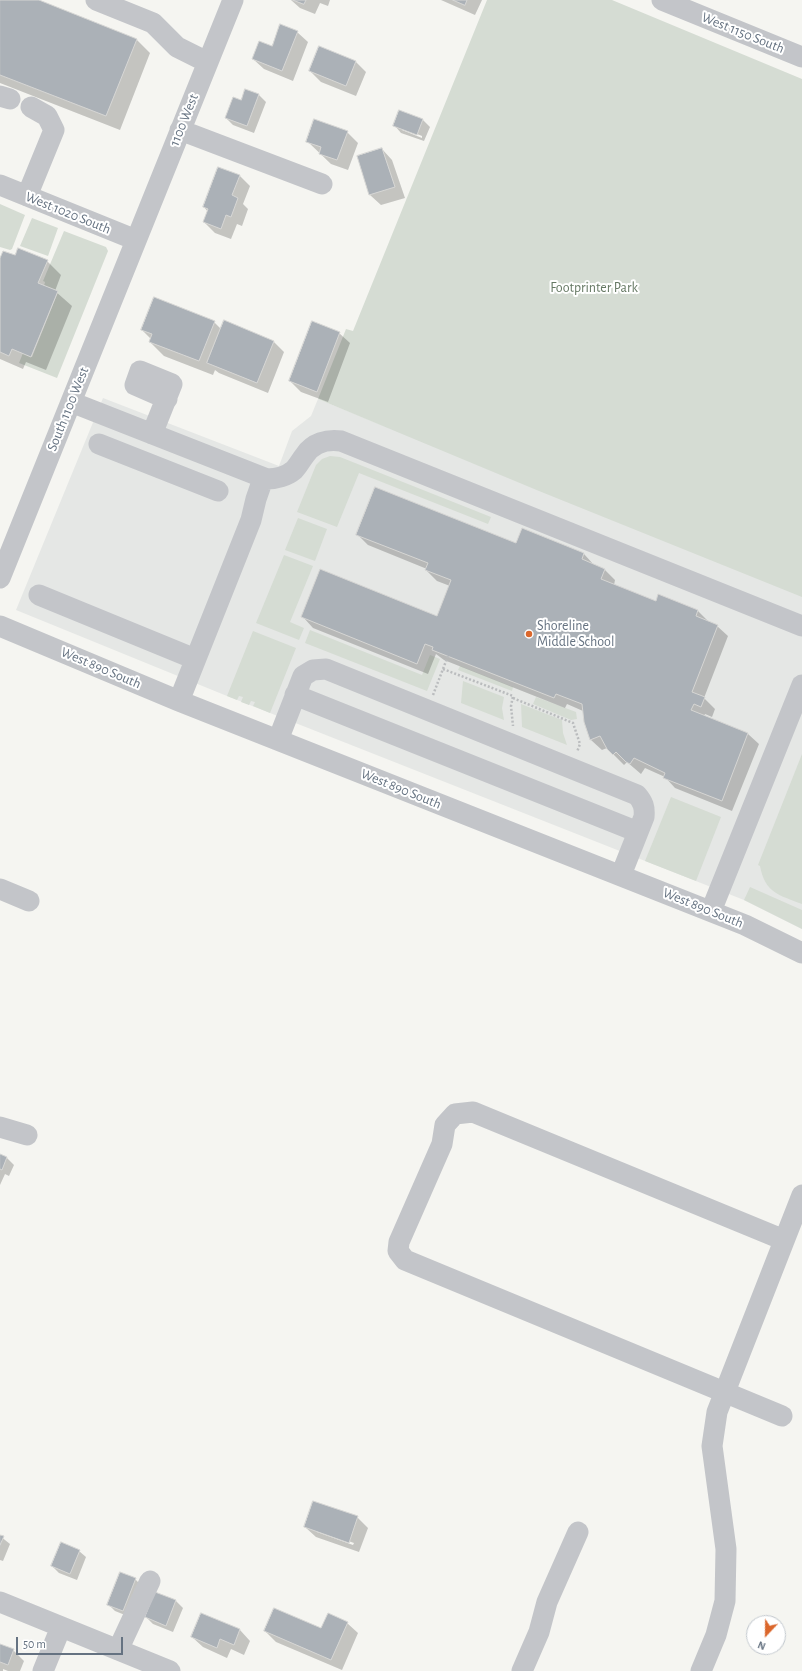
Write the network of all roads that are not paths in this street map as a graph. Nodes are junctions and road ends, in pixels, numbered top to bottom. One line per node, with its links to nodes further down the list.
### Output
1 (96, 0): 5 (street)
2 (233, 0): 5 (street, 1100 West)
3 (662, 0): 4 (street, West 1150 South)
4 (802, 57)
5 (207, 62): 7 (street, 1100 West)
6 (31, 107): 10 (street)
7 (180, 130): 8 (street); 11 (street, 1100 West)
8 (322, 184)
9 (0, 185): 10 (street, West 1020 South)
10 (27, 196): 11 (street, West 1020 South)
11 (136, 240): 13 (street, South 1100 West)
12 (167, 399): 14 (street)
13 (71, 402): 14 (street); 20 (street, South 1100 West)
14 (152, 434): 16 (street)
15 (99, 444): 17 (street)
16 (189, 449): 17 (street); 18 (street)
17 (179, 476): 19 (street)
18 (263, 479): 23 (street); 24 (street)
19 (218, 492)
20 (0, 578)
21 (39, 595): 24 (street)
22 (0, 626): 27 (street, West 890 South)
23 (802, 626)
24 (195, 659): 27 (street)
25 (802, 685): 33 (street)
26 (295, 695): 28 (street); 29 (street); 29 (street)
27 (179, 701): 28 (street, West 890 South)
28 (278, 740): 30 (street, West 890 South)
29 (638, 832): 30 (street)
30 (621, 875): 33 (street, West 890 South)
31 (0, 889): 32 (street)
32 (29, 901)
33 (712, 911): 34 (street, West 890 South)
34 (802, 953)
35 (0, 1127): 36 (street)
36 (27, 1135)
37 (802, 1195): 38 (street)
38 (784, 1240): 39 (street); 39 (street)
39 (724, 1393): 40 (street); 49 (street)
40 (782, 1416)
41 (578, 1532): 48 (street)
42 (150, 1580): 45 (street)
43 (0, 1602): 44 (street)
44 (61, 1627): 45 (street); 46 (street)
45 (118, 1650): 47 (street)
46 (43, 1671)
47 (170, 1671)
48 (522, 1671)
49 (701, 1671)

